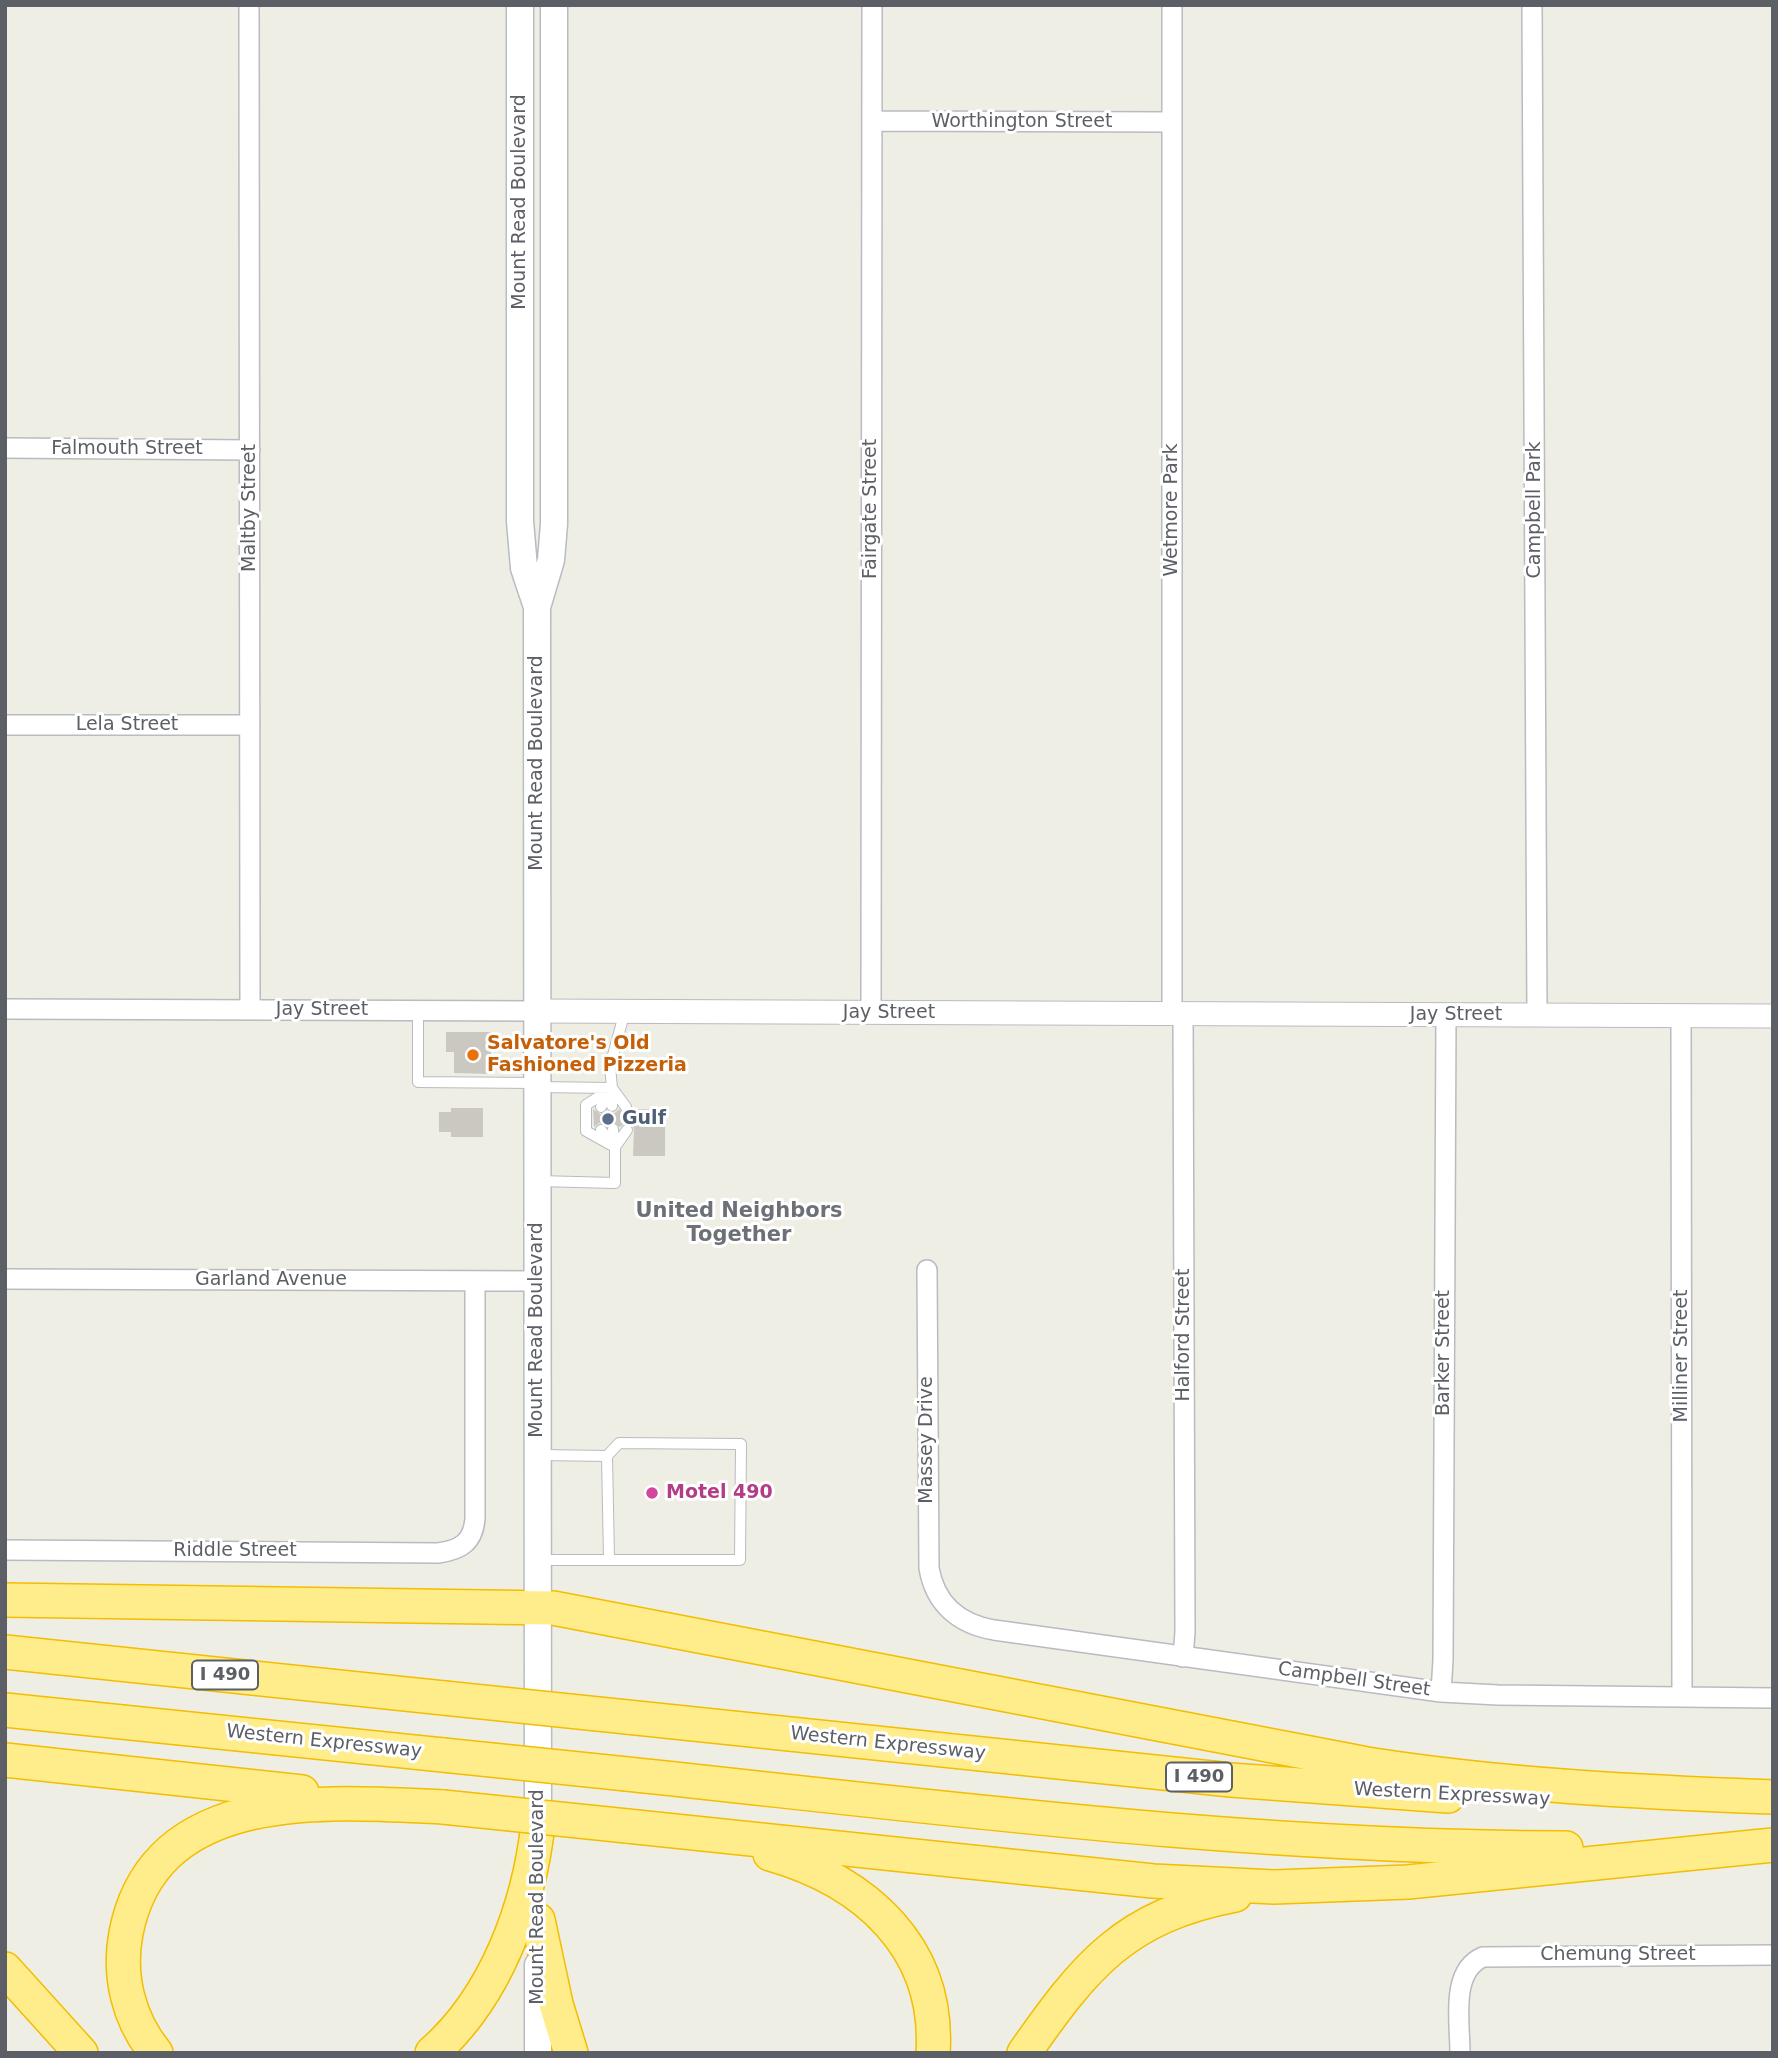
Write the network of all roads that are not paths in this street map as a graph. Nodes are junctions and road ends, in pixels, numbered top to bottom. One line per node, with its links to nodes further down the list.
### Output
1 (249, 5): 10 (street, Maltby Street)
2 (520, 5): 11 (main road, Mount Read Boulevard)
3 (554, 5): 11 (main road, Mount Read Boulevard)
4 (872, 5): 7 (street, Fairgate Street)
5 (1172, 5): 8 (street, Wetmore Park)
6 (1532, 5): 22 (street, Campbell Park)
7 (872, 121): 8 (street, Worthington Street); 19 (street, Fairgate Street)
8 (1172, 122): 20 (street, Wetmore Park)
9 (5, 448): 10 (street, Falmouth Street)
10 (250, 450): 13 (street, Maltby Street)
11 (537, 607): 17 (main road, Mount Read Boulevard)
12 (5, 725): 13 (street, Lela Street)
13 (250, 725): 15 (street, Maltby Street)
14 (5, 1009): 15 (street, Jay Street)
15 (250, 1010): 16 (street, Jay Street)
16 (418, 1011): 17 (street, Jay Street); 25 (lane)
17 (537, 1011): 18 (street, Jay Street); 25 (main road, Mount Read Boulevard)
18 (625, 1011): 19 (street, Jay Street); 26 (lane)
19 (871, 1012): 20 (street, Jay Street)
20 (1177, 1014): 21 (street, Jay Street); 47 (street, Halford Street)
21 (1446, 1015): 22 (street, Jay Street); 48 (street, Barker Street)
22 (1537, 1015): 23 (street, Jay Street)
23 (1681, 1016): 24 (street, Jay Street); 49 (street, Milliner Street)
24 (1773, 1016)
25 (537, 1085): 26 (lane); 33 (main road, Mount Read Boulevard)
26 (612, 1088): 27 (lane); 28 (lane); 32 (lane)
27 (606, 1107)
28 (626, 1107)
29 (613, 1129): 32 (lane)
30 (601, 1130): 32 (lane)
31 (626, 1130): 32 (lane)
32 (615, 1147): 33 (lane)
33 (537, 1181): 37 (main road, Mount Read Boulevard)
34 (927, 1270): 44 (street, Massey Drive)
35 (5, 1279): 36 (street, Garland Avenue)
36 (475, 1281): 37 (street, Garland Avenue); 40 (street, Riddle Street)
37 (537, 1281): 38 (main road, Mount Read Boulevard)
38 (537, 1455): 39 (lane); 42 (main road, Mount Read Boulevard)
39 (607, 1456): 41 (lane); 41 (lane)
40 (5, 1550)
41 (609, 1559): 42 (lane)
42 (538, 1560): 45 (main road, Mount Read Boulevard)
43 (5, 1600): 45 (highway)
44 (945, 1606): 47 (street, Campbell Street)
45 (538, 1607): 53 (highway); 55 (main road, Mount Read Boulevard)
46 (5, 1652): 53 (highway, Western Expressway / I 490, bridge)
47 (1183, 1657): 48 (street, Campbell Street)
48 (1441, 1692): 49 (street, Campbell Street)
49 (1682, 1697): 50 (street, Campbell Street)
50 (1773, 1698)
51 (5, 1710): 57 (highway, Western Expressway, bridge)
52 (5, 1760): 54 (highway)
53 (1773, 1798)
54 (443, 1807): 56 (highway, bridge); 63 (highway)
55 (538, 1824): 59 (main road, Mount Read Boulevard); 64 (highway)
56 (627, 1826): 58 (highway); 67 (highway)
57 (1773, 1845): 58 (highway)
58 (1303, 1887): 68 (highway)
59 (538, 1920): 65 (main road, Mount Read Boulevard); 66 (highway)
60 (1773, 1955): 69 (street, Chemung Street)
61 (5, 1969): 62 (highway)
62 (81, 2053)
63 (156, 2053)
64 (432, 2053)
65 (538, 2053)
66 (571, 2053)
67 (933, 2053)
68 (1024, 2053)
69 (1460, 2053)

